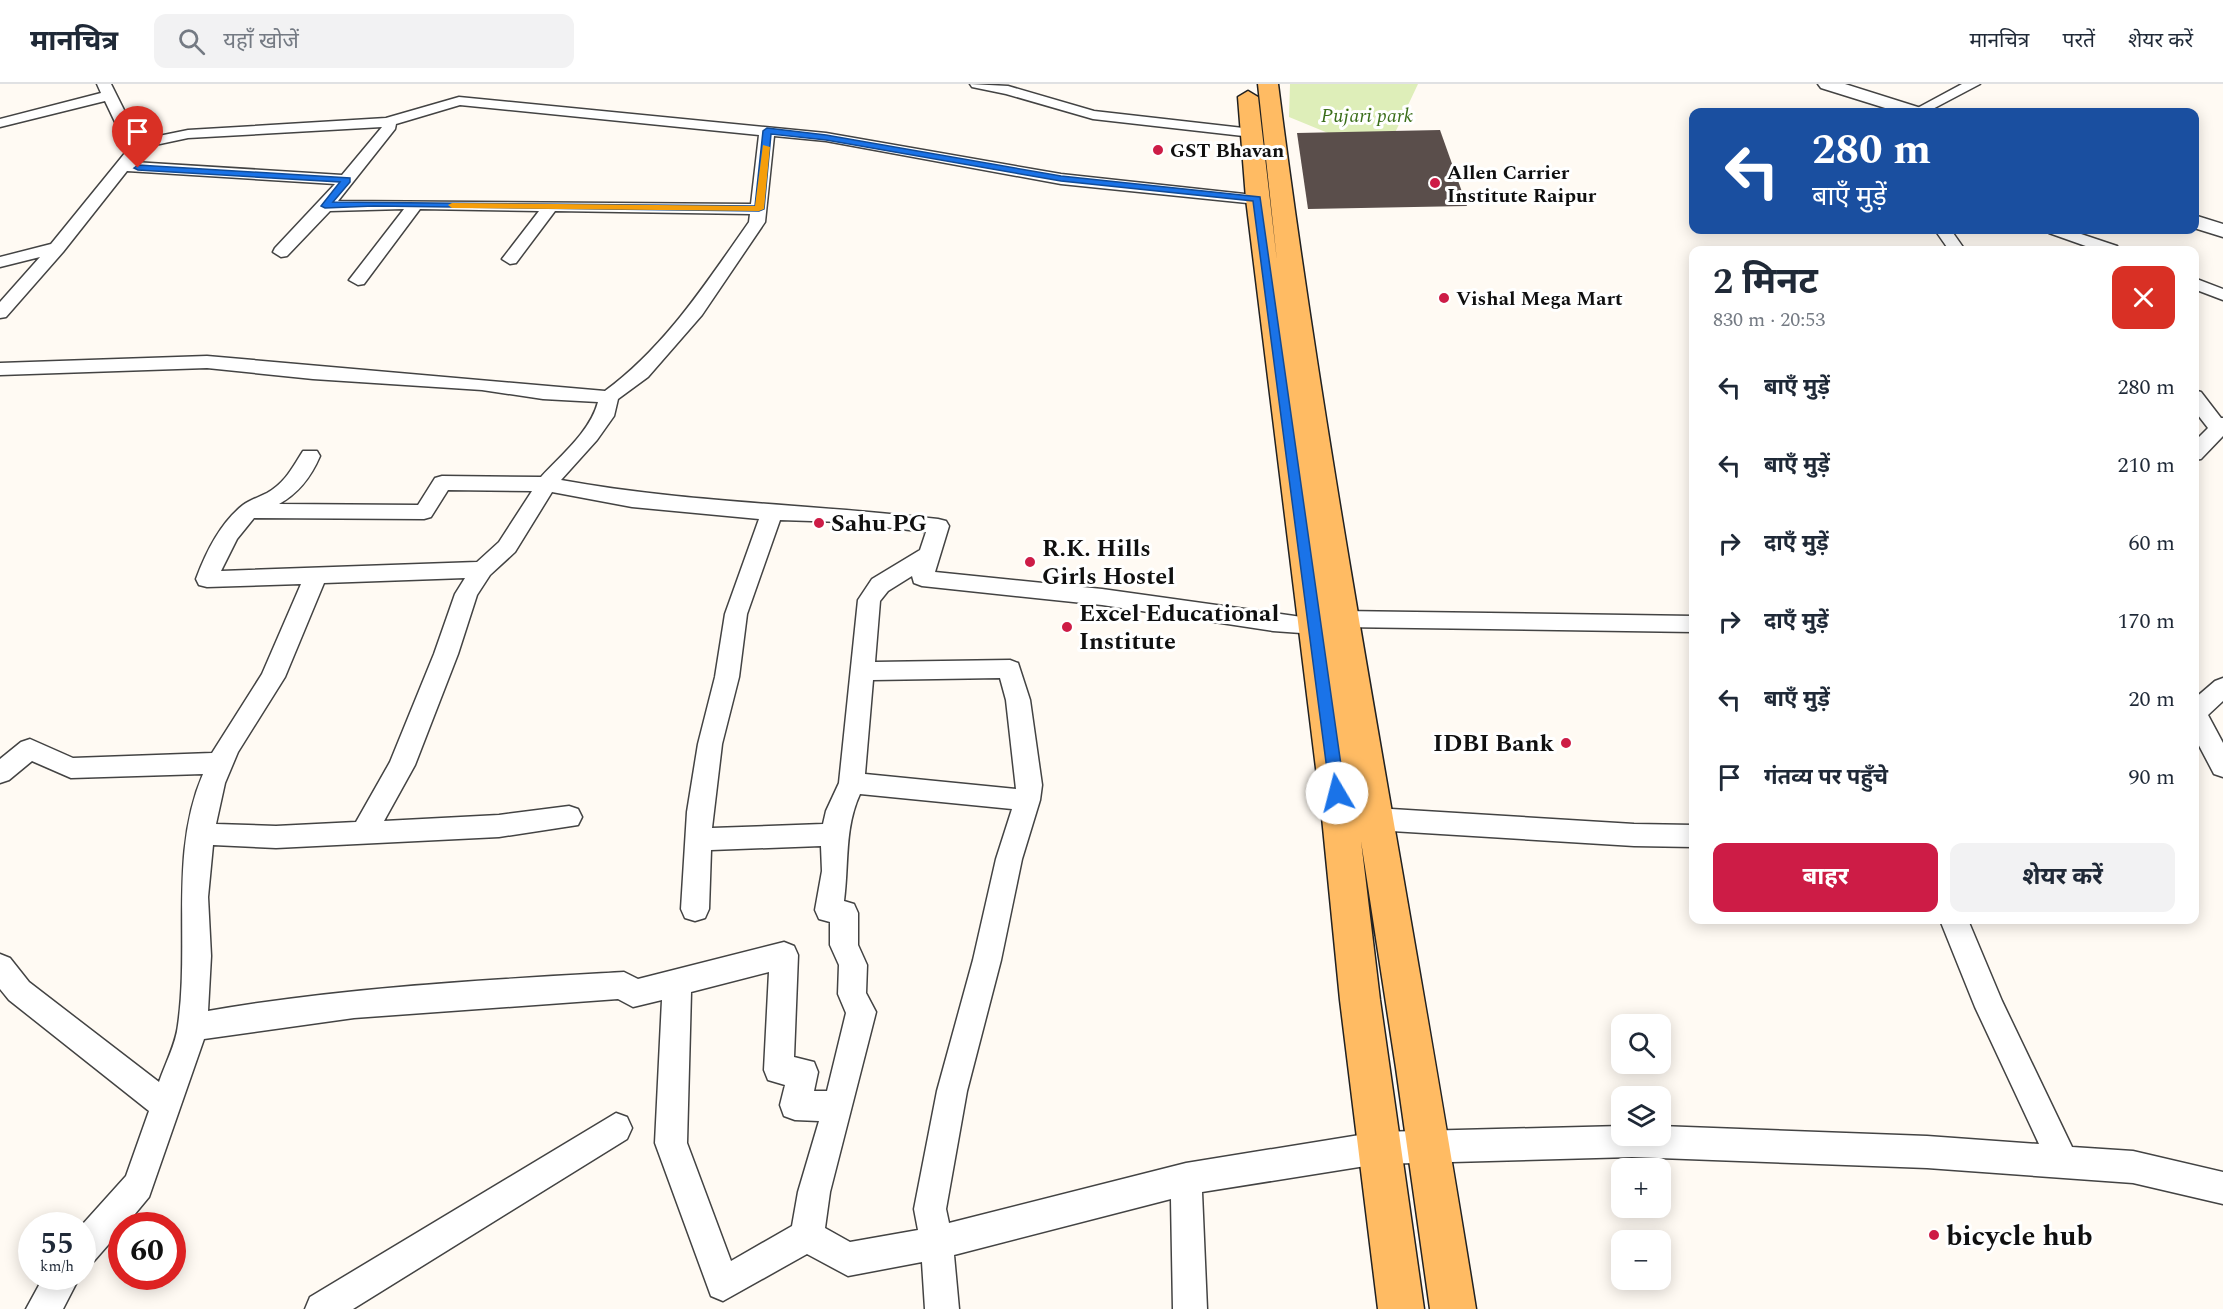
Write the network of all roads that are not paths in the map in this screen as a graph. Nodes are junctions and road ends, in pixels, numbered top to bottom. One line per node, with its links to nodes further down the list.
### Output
1 (977, 84): 14 (street)
2 (1246, 84): 14 (main road)
3 (1268, 84): 49 (main road)
4 (1804, 84): 8 (street)
5 (1827, 84): 9 (street)
6 (1964, 85): 10 (street)
7 (107, 90): 12 (street); 15 (street)
8 (1871, 108)
9 (1903, 108)
10 (1923, 108)
11 (387, 122): 13 (street); 15 (street); 17 (street)
12 (0, 123)
13 (767, 131): 18 (street); 22 (street)
14 (1252, 133): 18 (main road)
15 (134, 145): 16 (street)
16 (122, 166): 17 (street); 29 (street)
17 (347, 180): 20 (street)
18 (1257, 199): 49 (main road)
19 (415, 205): 20 (street); 21 (street); 33 (street)
20 (325, 206): 30 (street)
21 (551, 206): 22 (street); 31 (street)
22 (759, 209): 38 (street)
23 (2199, 212): 24 (street)
24 (2223, 219)
25 (2199, 223): 26 (street)
26 (2223, 231)
27 (2062, 234): 28 (street)
28 (2081, 244)
29 (57, 248): 32 (street); 36 (street)
30 (281, 252)
31 (510, 259)
32 (0, 262)
33 (358, 280)
34 (2199, 285): 35 (street)
35 (2223, 295)
36 (0, 313)
37 (0, 369): 38 (street)
38 (609, 397): 43 (street)
39 (2199, 402): 40 (street)
40 (2221, 427): 41 (street)
41 (2199, 449)
42 (310, 456): 44 (street)
43 (546, 484): 44 (street); 45 (street); 47 (street)
44 (249, 511): 48 (street)
45 (772, 513): 46 (street); 65 (street)
46 (930, 554): 49 (street); 51 (street)
47 (482, 570): 48 (street); 61 (street)
48 (315, 577): 54 (street)
49 (1328, 623): 50 (street); 60 (main road); 75 (main road)
50 (1689, 624)
51 (861, 671): 57 (street); 58 (street)
52 (2223, 687): 53 (street)
53 (2205, 724): 55 (street)
54 (220, 763): 56 (street); 62 (street)
55 (2223, 767)
56 (0, 773)
57 (852, 783): 58 (street); 63 (street)
58 (1027, 800): 81 (street)
59 (569, 817): 61 (street)
60 (1375, 819): 64 (street); 74 (main road)
61 (364, 832): 62 (street)
62 (201, 834): 70 (street)
63 (834, 835): 65 (street); 72 (street)
64 (1689, 836)
65 (698, 839): 66 (street)
66 (695, 909)
67 (1955, 924): 76 (street)
68 (0, 967): 71 (street)
69 (677, 983): 70 (street); 72 (street); 80 (street)
70 (193, 1027): 71 (street)
71 (166, 1106): 79 (street)
72 (838, 1107): 80 (street)
73 (616, 1128): 84 (street)
74 (1429, 1146): 75 (street); 76 (street); 88 (main road)
75 (1378, 1148): 77 (street); 87 (main road)
76 (2063, 1162): 78 (street)
77 (1186, 1179): 81 (street); 86 (street)
78 (2223, 1188)
79 (96, 1233)
80 (807, 1236): 81 (street)
81 (937, 1243): 85 (street)
82 (55, 1290): 83 (street)
83 (43, 1309)
84 (322, 1309)
85 (942, 1309)
86 (1190, 1309)
87 (1401, 1309)
88 (1453, 1309)

